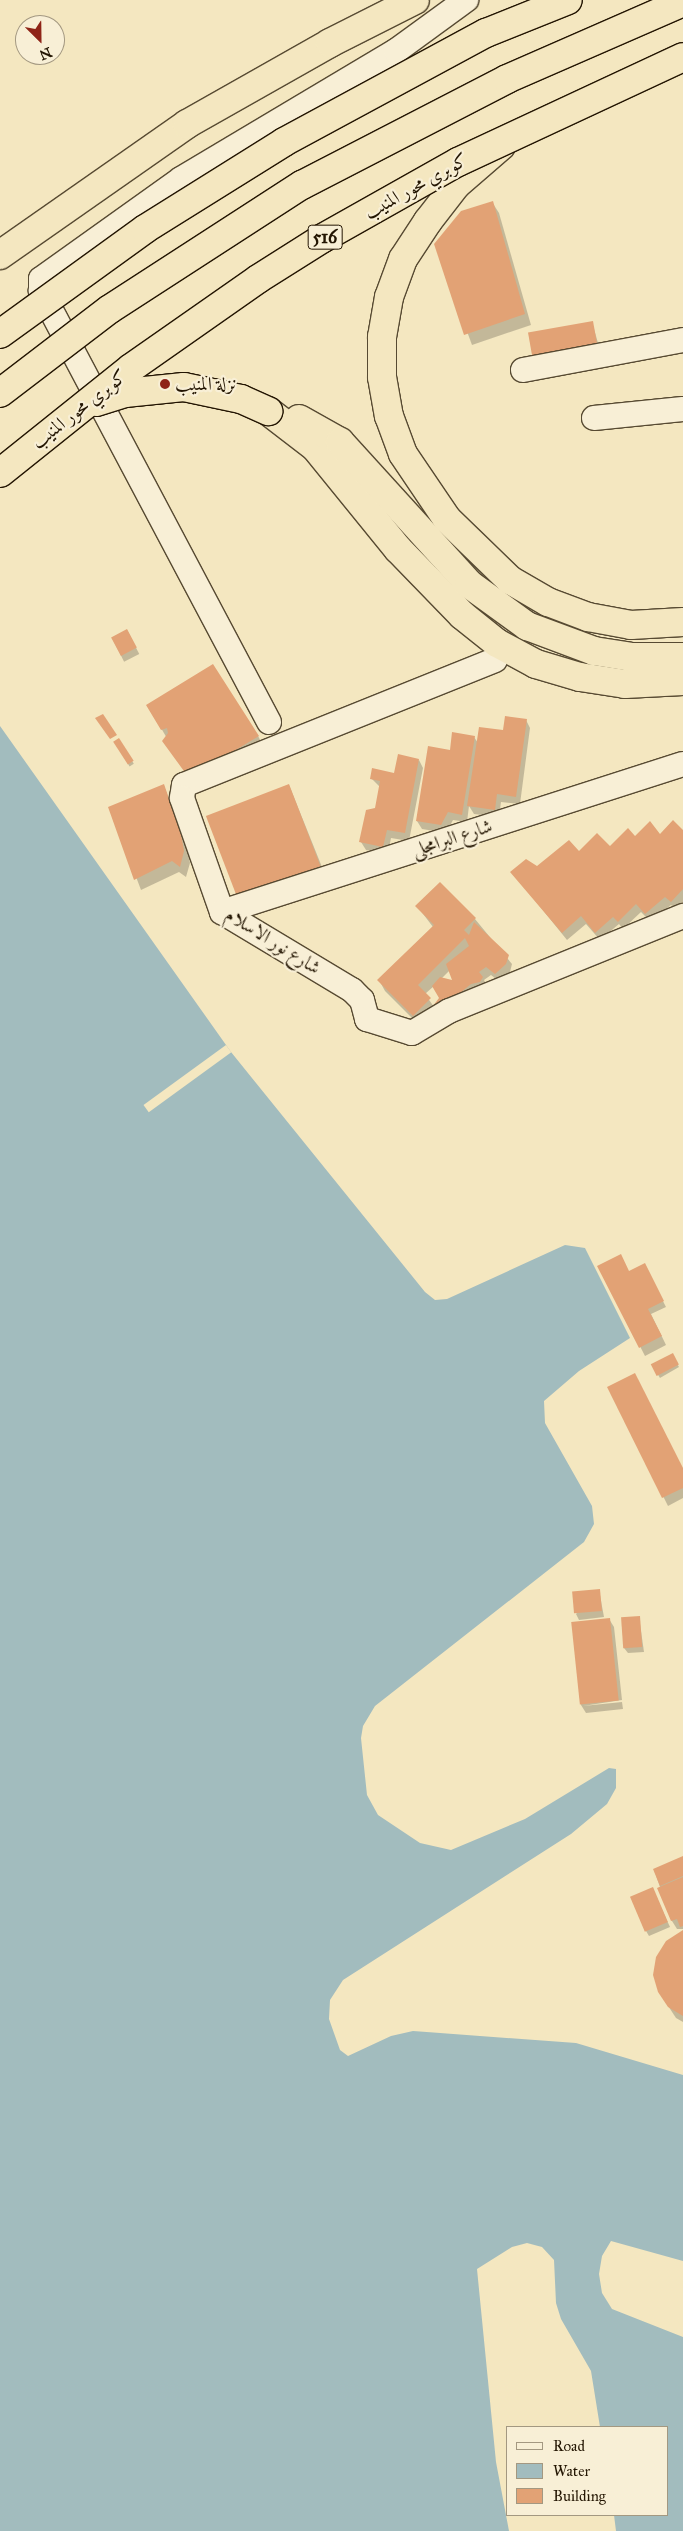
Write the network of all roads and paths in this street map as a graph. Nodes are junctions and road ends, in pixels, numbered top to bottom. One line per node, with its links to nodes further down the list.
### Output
1 (415, 0): 7 (highway)
2 (466, 0): 21 (street)
3 (568, 0): 8 (highway, bridge)
4 (683, 2): 11 (highway, bridge)
5 (683, 57): 6 (highway, كوبري محور المنيب / 516, bridge)
6 (527, 128): 14 (highway, كوبري محور المنيب / 516, bridge); 17 (highway, bridge)
7 (0, 255)
8 (0, 334)
9 (683, 340): 10 (street)
10 (523, 370)
11 (0, 393)
12 (683, 409): 15 (street)
13 (268, 411): 14 (highway, bridge); 18 (highway); 20 (highway)
14 (70, 415): 16 (highway, كوبري محور المنيب / 516, bridge)
15 (594, 418)
16 (0, 473)
17 (683, 622)
18 (683, 657)
19 (495, 660): 23 (street, شارع نور الاسلام)
20 (683, 682)
21 (269, 722)
22 (683, 764): 23 (street, شارع البرامجلى)
23 (222, 912): 24 (street, شارع نور الاسلام)
24 (683, 916)

